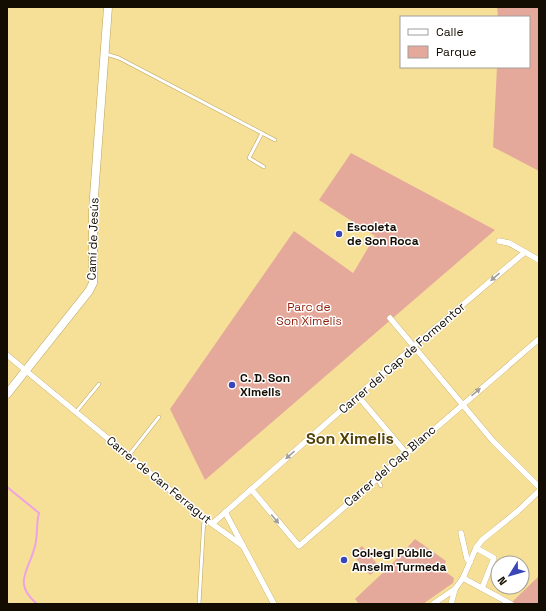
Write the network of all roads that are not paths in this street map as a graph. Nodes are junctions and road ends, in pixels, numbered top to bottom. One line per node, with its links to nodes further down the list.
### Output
1 (106, 8): 2 (street, Camí de Jesús)
2 (106, 54): 3 (lane); 13 (street, Camí de Jesús)
3 (262, 133): 4 (lane); 5 (lane)
4 (275, 140)
5 (264, 167)
6 (499, 241): 7 (street)
7 (525, 252): 8 (street); 11 (street, Carrer del Cap de Formentor, one-way to 11)
8 (539, 260)
9 (390, 318): 11 (street)
10 (539, 339): 17 (street, Carrer del Cap Blanc, one-way to 10)
11 (414, 346): 16 (street, Carrer del Cap de Formentor); 17 (street)
12 (7, 355): 13 (street, Carrer de Can Ferragut)
13 (26, 370): 15 (street, Camí de Jesús); 18 (street, Carrer de Can Ferragut)
14 (99, 384): 18 (lane)
15 (7, 394)
16 (358, 396): 20 (street); 25 (street, Carrer del Cap de Formentor, one-way to 25)
17 (463, 404): 20 (street, Carrer del Cap Blanc); 24 (street)
18 (76, 412): 21 (street, Carrer de Can Ferragut)
19 (159, 417): 21 (lane)
20 (406, 453): 22 (street, Carrer del Cap Blanc)
21 (129, 455): 28 (street, Carrer de Can Ferragut)
22 (377, 477): 23 (lane); 25 (street, Carrer del Cap Blanc, one-way to 22)
23 (381, 486)
24 (539, 487)
25 (251, 489): 27 (street, Carrer del Cap de Formentor)
26 (539, 490): 32 (street)
27 (225, 512): 29 (street); 31 (street, Carrer de Can Ferragut)
28 (204, 518): 29 (street, Carrer de Can Ferragut); 37 (lane)
29 (212, 524): 31 (street, Carrer de Can Ferragut)
30 (461, 533): 33 (street)
31 (243, 546): 38 (street, Carrer de Can Ferragut)
32 (476, 548): 33 (street); 35 (street)
33 (470, 562): 34 (street)
34 (463, 578): 35 (street); 36 (street)
35 (482, 588): 41 (street)
36 (455, 590): 39 (street); 40 (street)
37 (199, 604)
38 (274, 604)
39 (433, 604)
40 (451, 604)
41 (511, 604)

